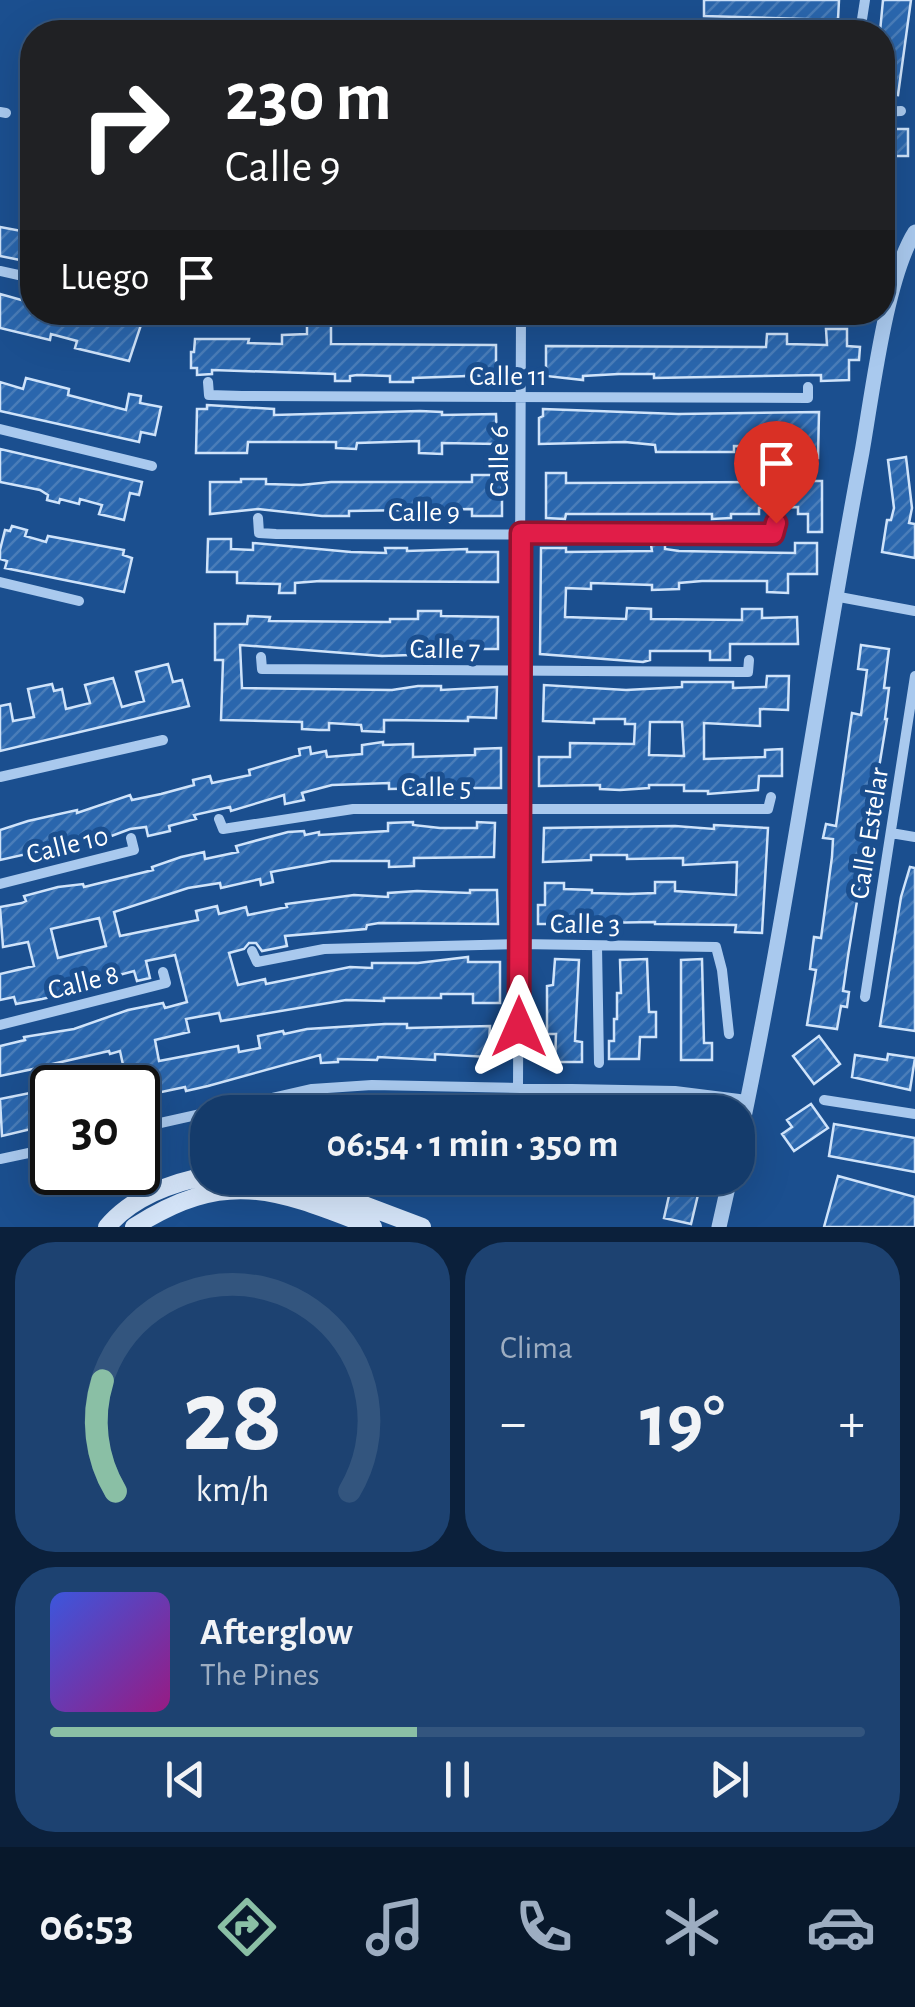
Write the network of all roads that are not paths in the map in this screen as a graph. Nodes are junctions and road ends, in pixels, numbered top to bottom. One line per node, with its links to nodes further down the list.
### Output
1 (895, 111): 2 (street)
2 (901, 111)
3 (915, 232): 4 (street)
4 (895, 284)
5 (521, 325): 9 (street, Calle 6)
6 (886, 325): 16 (street)
7 (208, 382): 9 (street, Calle 11)
8 (808, 386): 9 (street, Calle 11)
9 (521, 397): 14 (street, Calle 6)
10 (0, 429): 11 (street)
11 (152, 466)
12 (258, 518): 14 (street, Calle 9)
13 (776, 523): 14 (street, Calle 9)
14 (521, 533): 21 (street, Calle 6)
15 (0, 582): 17 (street)
16 (834, 596): 18 (street); 42 (street)
17 (79, 601)
18 (915, 611)
19 (260, 657): 21 (street, Calle 7)
20 (749, 660): 21 (street, Calle 7)
21 (520, 672): 26 (street, Calle 6)
22 (915, 676): 28 (street, Calle Estelar)
23 (163, 740): 24 (street)
24 (0, 777)
25 (771, 796): 26 (street, Calle 5)
26 (520, 808): 27 (street, Calle 5); 32 (street, Calle 6)
27 (219, 819)
28 (891, 833): 29 (street); 36 (street, Calle Estelar)
29 (915, 837)
30 (131, 838): 31 (street, Calle 10)
31 (0, 884)
32 (518, 944): 33 (street, Calle 3); 34 (street, Calle 3); 40 (street, Calle 6)
33 (598, 946): 38 (street, Calle 3); 39 (street)
34 (252, 951)
35 (163, 972): 37 (street, Calle 8)
36 (865, 996)
37 (0, 1026)
38 (729, 1034)
39 (599, 1062)
40 (518, 1090): 41 (street); 45 (street)
41 (712, 1095)
42 (749, 1095)
43 (824, 1100): 44 (street)
44 (915, 1114)
45 (160, 1122)
46 (30, 1153): 47 (street)
47 (0, 1160)
48 (190, 1179): 51 (main road)
49 (338, 1195): 54 (main road)
50 (726, 1195): 55 (street)
51 (107, 1227)
52 (134, 1227): 53 (main road)
53 (373, 1227)
54 (422, 1227)
55 (719, 1227)

